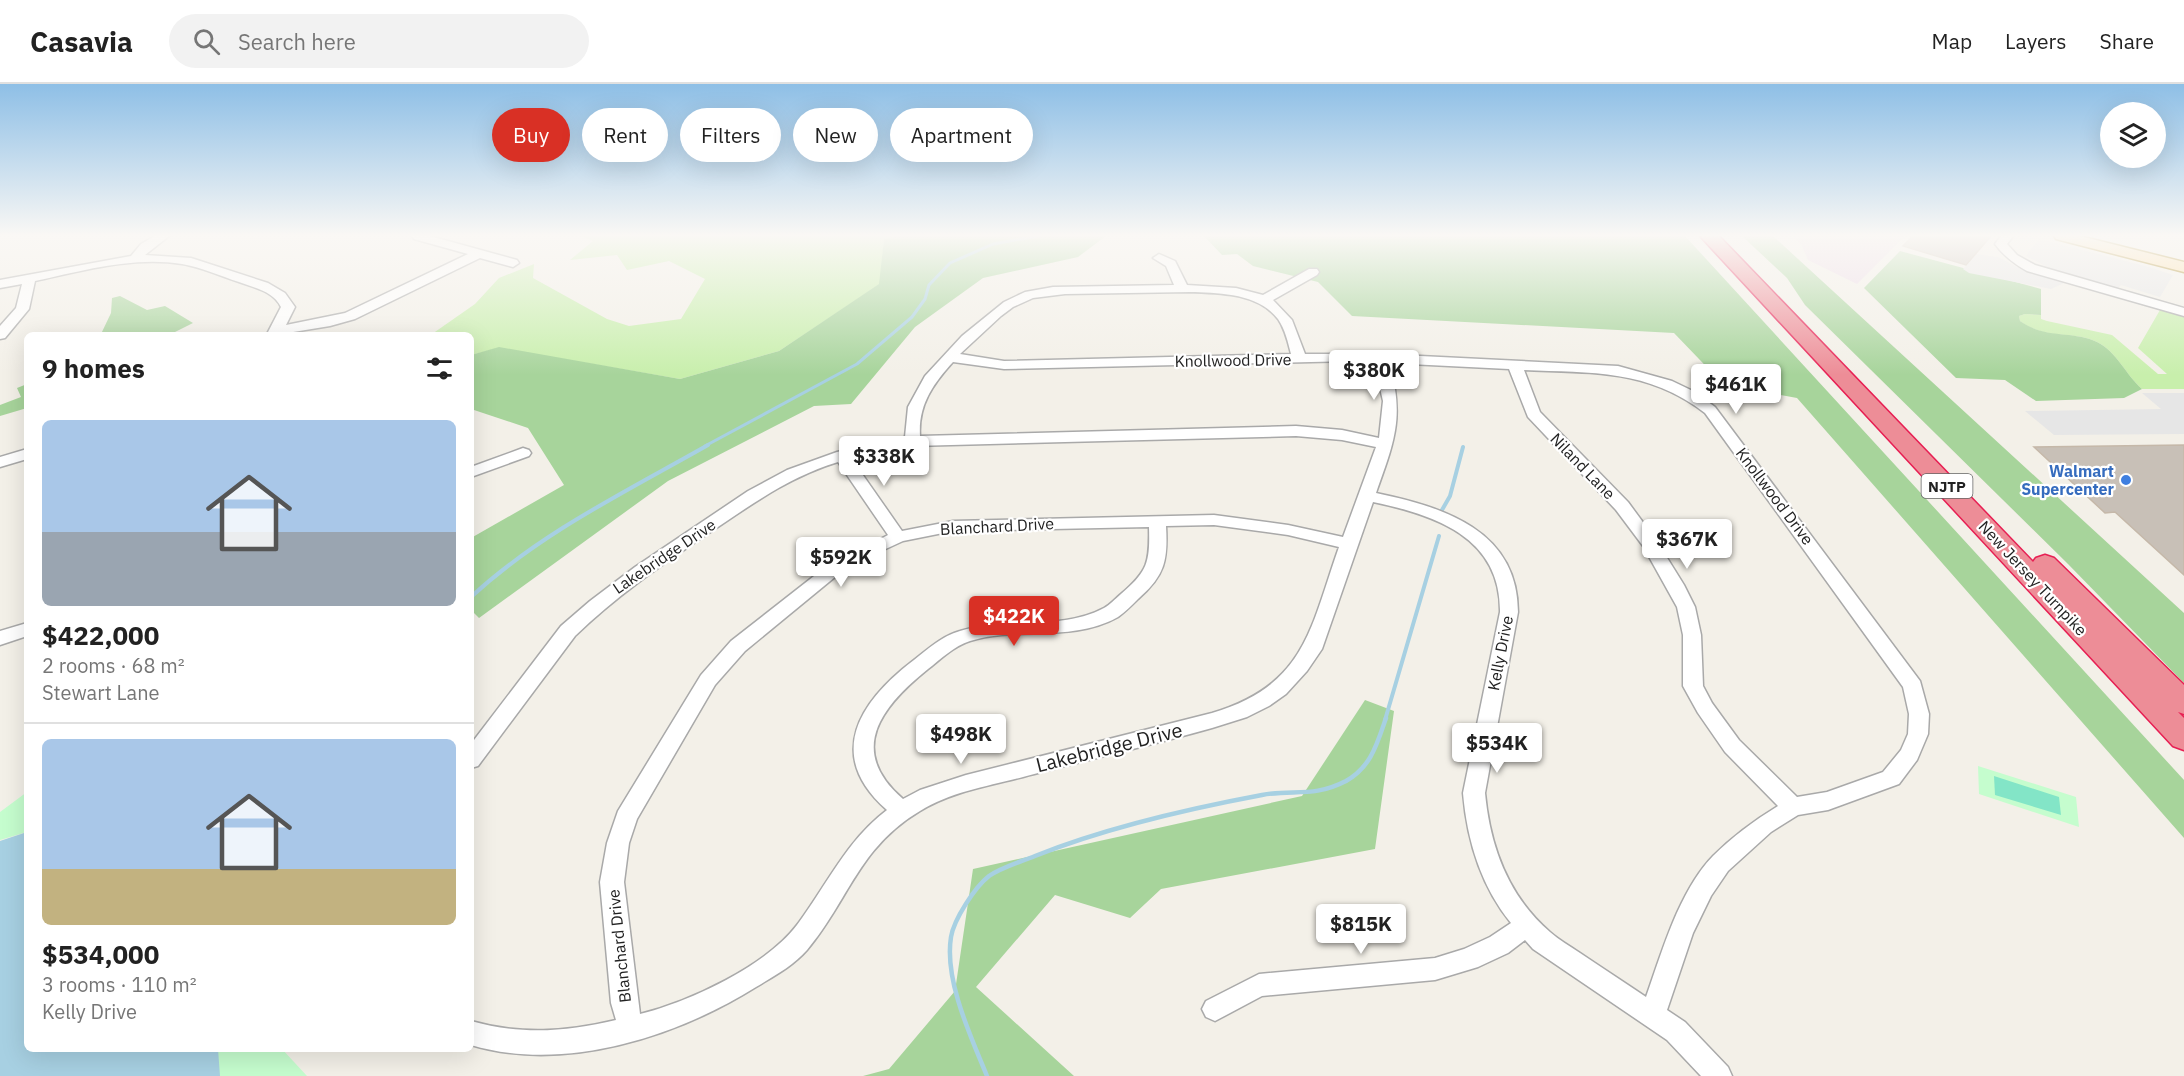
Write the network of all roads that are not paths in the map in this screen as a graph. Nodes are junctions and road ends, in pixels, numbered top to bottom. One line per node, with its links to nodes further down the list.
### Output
1 (28, 282): 13 (street)
2 (253, 282): 12 (street)
3 (420, 282): 12 (street)
4 (1180, 282): 9 (street)
5 (1295, 282): 10 (street)
6 (1753, 282): 32 (highway, New Jersey Turnpike / NJTP)
7 (1769, 282): 31 (highway, New Jersey Turnpike / NJTP)
8 (2081, 282): 11 (street)
9 (1183, 289): 10 (street); 14 (street)
10 (1264, 300): 15 (street)
11 (2184, 312)
12 (276, 332)
13 (0, 335)
14 (951, 357): 15 (street, Knollwood Drive); 18 (street)
15 (1299, 358): 16 (street, Knollwood Drive)
16 (1380, 358): 17 (street, Knollwood Drive); 19 (street, Lakebridge Drive)
17 (1515, 365): 34 (street, Niland Lane); 34 (street, Knollwood Drive)
18 (913, 441): 19 (street, Lakebridge Drive); 22 (street, Lakebridge Drive)
19 (1385, 444): 25 (street, Lakebridge Drive)
20 (523, 453): 24 (street)
21 (24, 455): 23 (street)
22 (843, 456): 27 (street); 33 (street, Lakebridge Drive)
23 (0, 462)
24 (474, 470)
25 (1366, 496): 28 (street, Lakebridge Drive); 36 (street, Kelly Drive)
26 (1157, 522): 27 (street, Blanchard Drive); 28 (street, Blanchard Drive); 35 (street)
27 (898, 537): 39 (street, Blanchard Drive)
28 (1348, 544): 35 (street, Lakebridge Drive)
29 (24, 630): 30 (street)
30 (0, 638)
31 (2184, 703)
32 (2184, 738)
33 (474, 756)
34 (1793, 807): 38 (street, Knollwood Drive)
35 (902, 811): 39 (street, Lakebridge Drive)
36 (1526, 926): 37 (street); 38 (street, Kelly Drive)
37 (1215, 1009)
38 (1653, 1014): 41 (street, Kelly Drive)
39 (631, 1028): 40 (street, Lakebridge Drive)
40 (474, 1034)
41 (1719, 1076)

